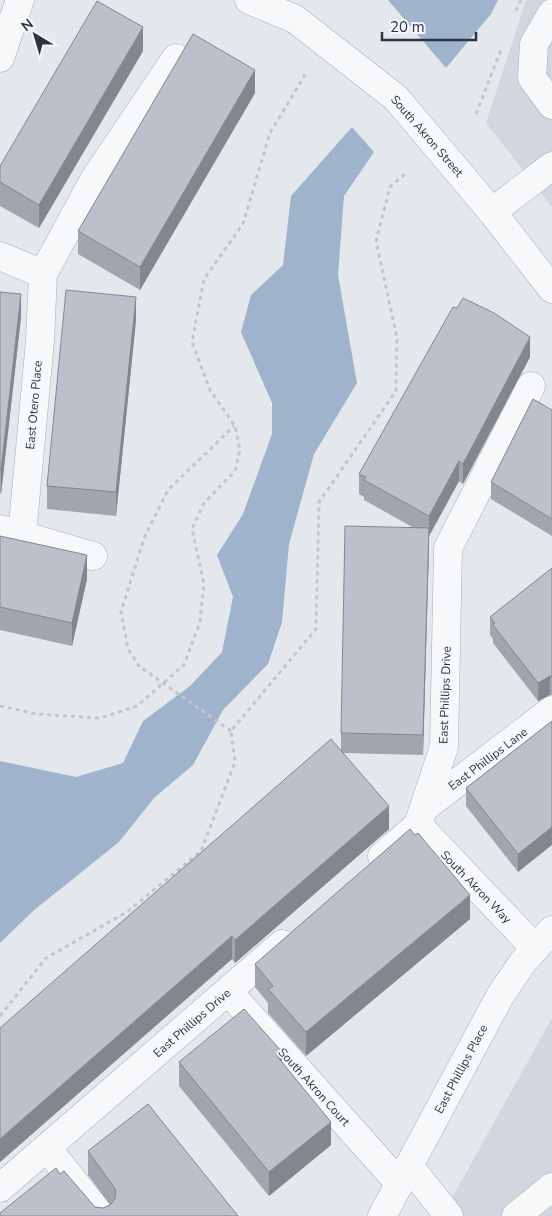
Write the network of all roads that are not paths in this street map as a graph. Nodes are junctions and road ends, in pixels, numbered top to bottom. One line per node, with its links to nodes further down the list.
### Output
1 (20, 0): 4 (street)
2 (249, 0): 8 (street, South Akron Street)
3 (552, 13): 6 (street)
4 (0, 58)
5 (176, 58): 10 (street, East Otero Place)
6 (552, 105)
7 (552, 166): 8 (street)
8 (492, 212): 11 (street, South Akron Street)
9 (0, 256): 10 (street)
10 (43, 274): 13 (street, East Otero Place)
11 (552, 289)
12 (531, 386): 16 (street, East Phillips Drive)
13 (11, 532): 14 (street, East Otero Place)
14 (94, 556)
15 (552, 710): 16 (street, East Phillips Lane)
16 (421, 816): 17 (street); 19 (street, South Akron Way)
17 (367, 870)
18 (301, 928): 20 (street, East Phillips Drive)
19 (543, 939): 22 (street, East Phillips Place)
20 (228, 991): 21 (street, East Phillips Drive); 22 (street, South Akron Court)
21 (47, 1148): 24 (street, East Phillips Drive); 25 (street)
22 (404, 1174): 26 (street, East Phillips Place); 27 (street, South Akron Court)
23 (552, 1187): 28 (street)
24 (0, 1188)
25 (101, 1216)
26 (382, 1216)
27 (449, 1216)
28 (516, 1216)

